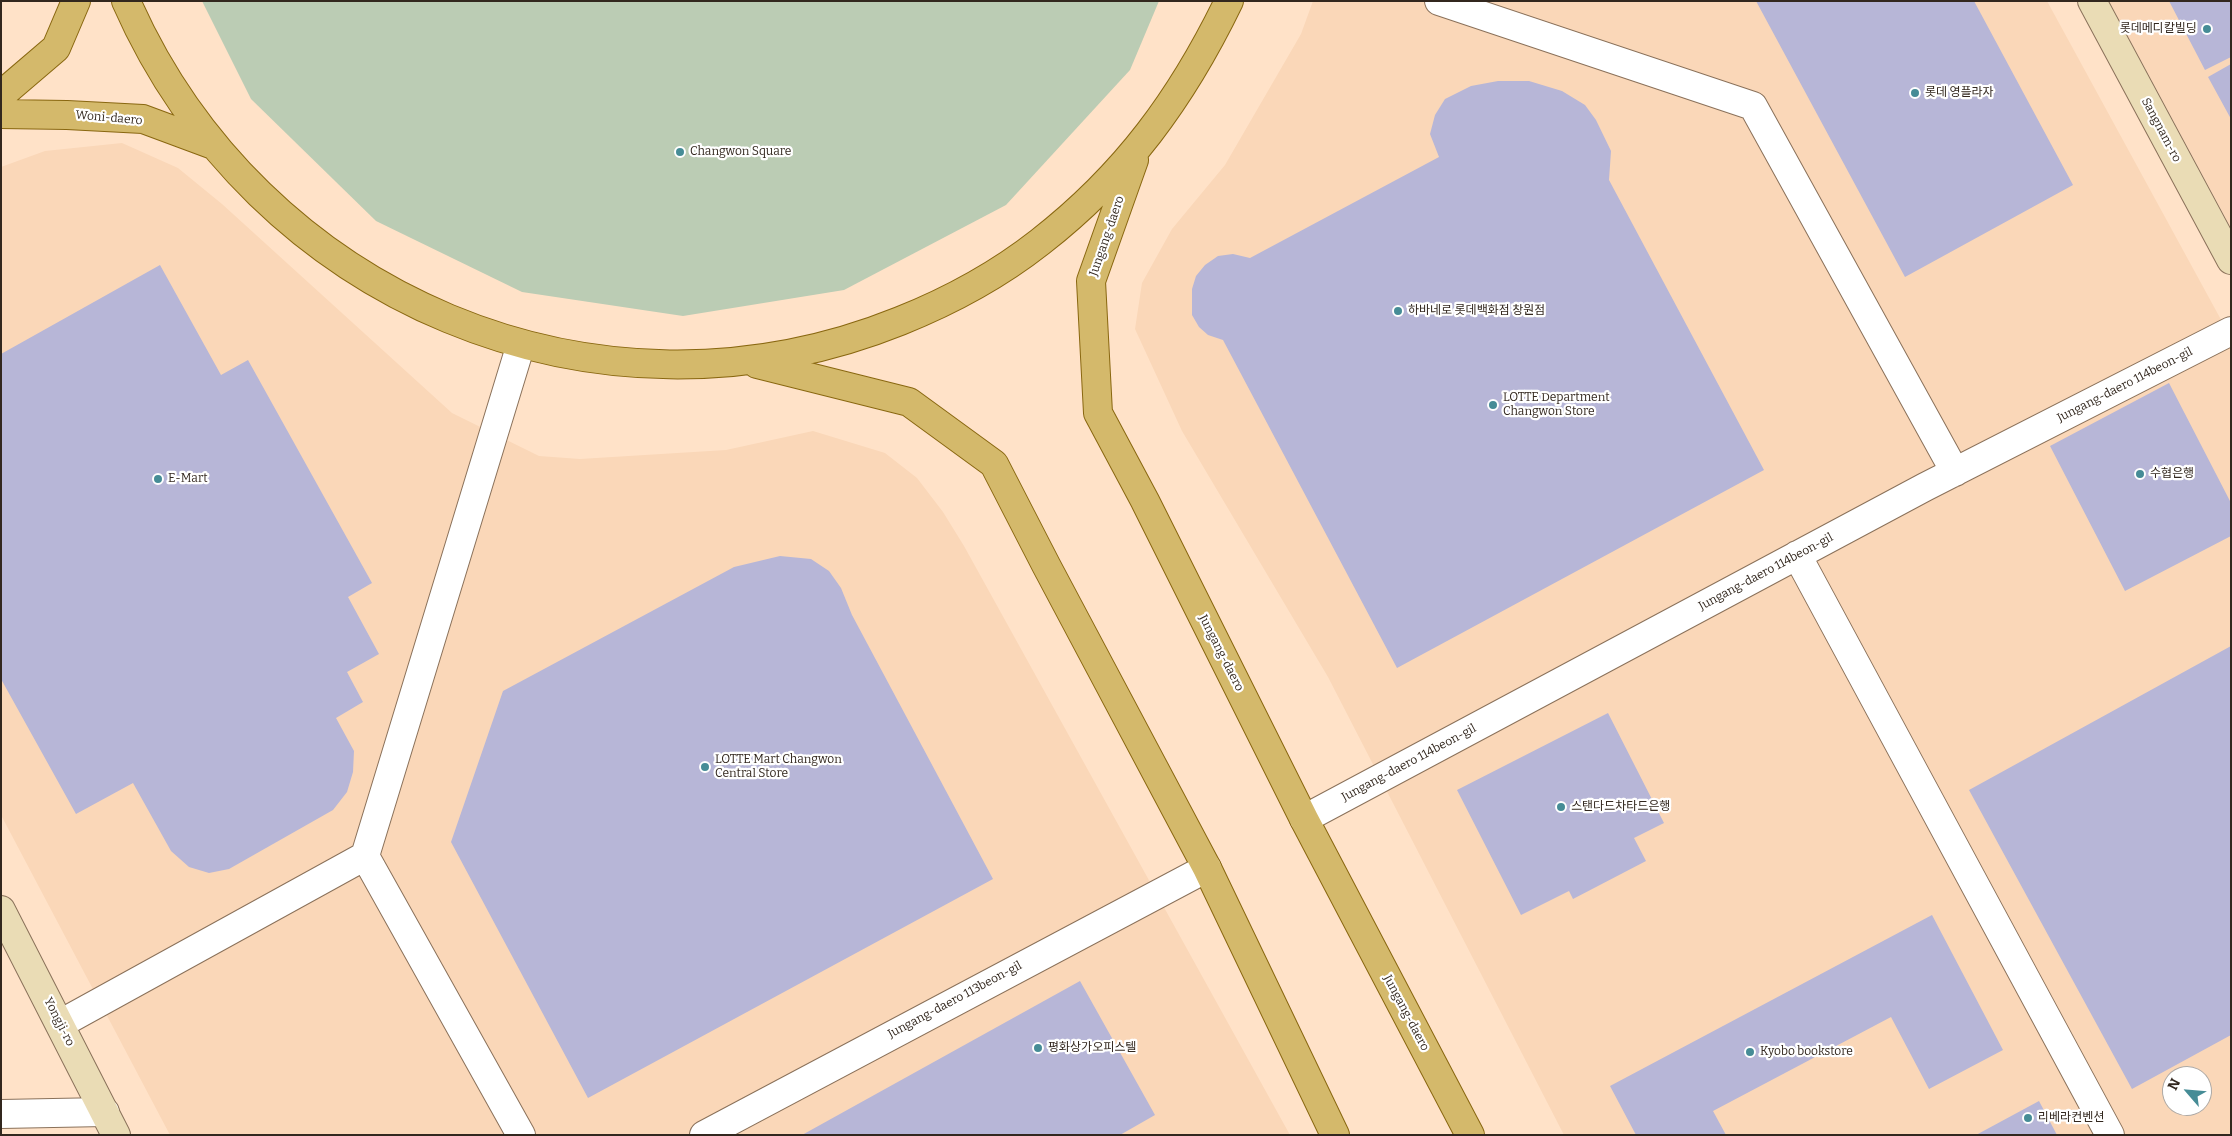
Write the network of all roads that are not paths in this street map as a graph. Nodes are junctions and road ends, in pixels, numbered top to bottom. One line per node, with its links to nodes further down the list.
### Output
1 (76, 1): 6 (main road)
2 (126, 1): 8 (main road)
3 (1229, 1): 9 (main road)
4 (1439, 1): 14 (street)
5 (2092, 1): 10 (main road, Sangnam-ro)
6 (1, 95)
7 (1, 114): 8 (main road, Woni-daero)
8 (213, 145): 12 (main road)
9 (1138, 149): 13 (main road); 16 (main road, Jungang-daero)
10 (2231, 260)
11 (2231, 331): 14 (street, Jungang-daero 114beon-gil)
12 (521, 344): 13 (main road); 17 (street)
13 (746, 361): 18 (main road)
14 (1955, 472): 15 (street, Jungang-daero 114beon-gil)
15 (1797, 555): 16 (street, Jungang-daero 114beon-gil); 28 (street)
16 (1304, 820): 27 (main road, Jungang-daero)
17 (365, 856): 21 (street); 24 (street)
18 (1207, 868): 25 (street, Jungang-daero 113beon-gil); 26 (main road)
19 (1, 910): 20 (main road, Yongji-ro)
20 (9, 942): 21 (main road, Yongji-ro)
21 (60, 1024): 23 (main road, Yongji-ro)
22 (1, 1114): 23 (street)
23 (110, 1124)
24 (520, 1135)
25 (704, 1135)
26 (1335, 1135)
27 (1470, 1135)
28 (2110, 1135)

